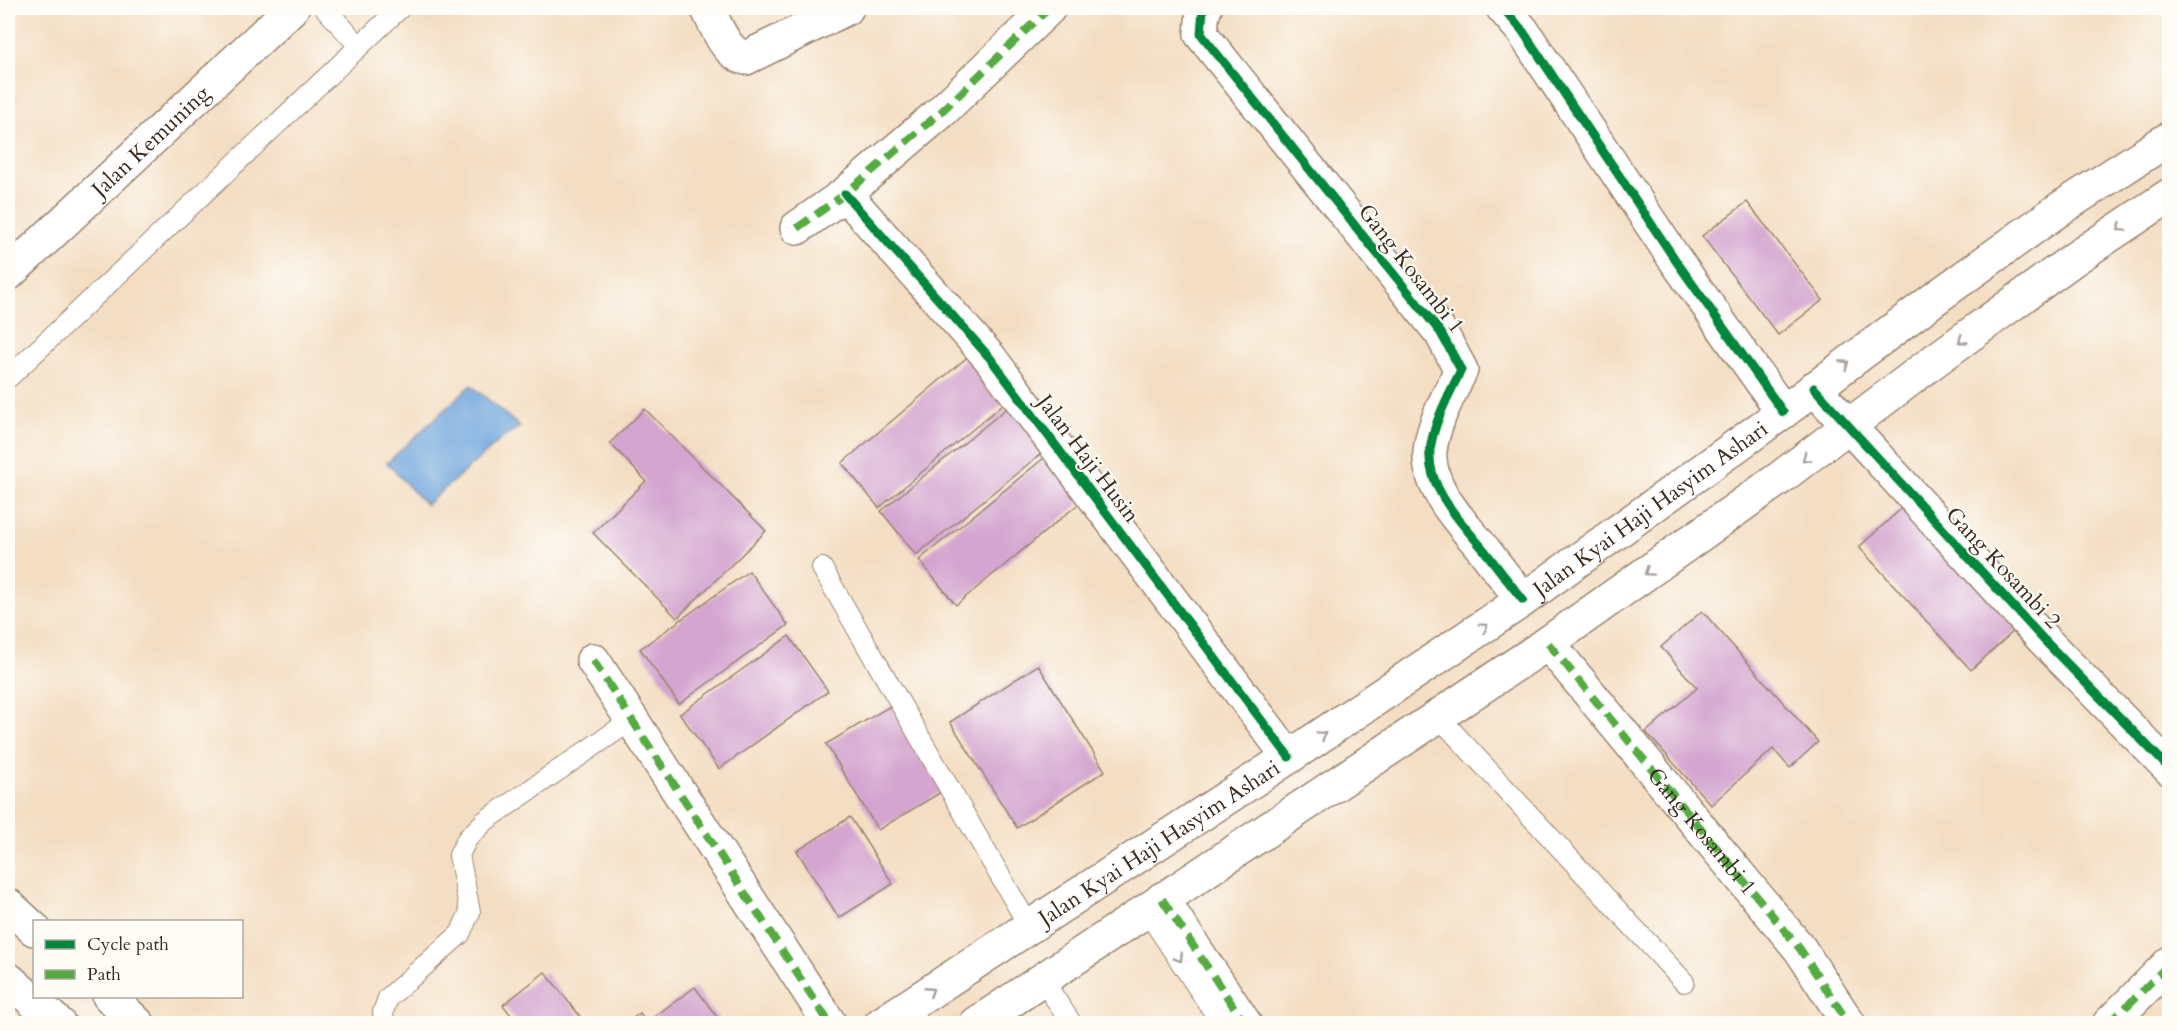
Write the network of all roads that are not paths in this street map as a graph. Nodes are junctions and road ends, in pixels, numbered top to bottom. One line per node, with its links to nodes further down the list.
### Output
1 (292, 8): 14 (street, Jalan Kemuning)
2 (325, 8): 9 (lane)
3 (400, 8): 9 (lane)
4 (707, 8): 5 (street)
5 (847, 8)
6 (1049, 8): 11 (street)
7 (1205, 8): 20 (street, Gang Kosambi 1)
8 (1503, 8): 17 (street)
9 (358, 45): 15 (lane)
10 (2169, 138): 16 (street, Jalan Kyai Haji Hasyim Ashari, one-way to 10)
11 (844, 194): 13 (street); 25 (street, Jalan Haji Husin)
12 (2169, 195): 18 (street, one-way to 18)
13 (797, 228)
14 (8, 274)
15 (8, 378)
16 (1814, 388): 17 (street, Jalan Kyai Haji Hasyim Ashari); 18 (street, Gang Kosambi 2)
17 (1783, 412): 20 (street, Jalan Kyai Haji Hasyim Ashari)
18 (1848, 426): 21 (street, one-way to 21); 26 (street, Gang Kosambi 2)
19 (822, 568): 29 (lane)
20 (1523, 600): 25 (street, Jalan Kyai Haji Hasyim Ashari, one-way to 20)
21 (1548, 643): 23 (street); 45 (street, Gang Kosambi 1)
22 (593, 660): 24 (street)
23 (1439, 717): 27 (street); 34 (lane)
24 (633, 719): 38 (lane); 39 (street)
25 (1290, 757): 29 (street, Jalan Kyai Haji Hasyim Ashari)
26 (2169, 769)
27 (1154, 904): 33 (street); 43 (lane, one-way to 43); 44 (street)
28 (8, 905): 30 (street)
29 (1029, 926): 40 (street, Jalan Kyai Haji Hasyim Ashari, one-way to 29)
30 (33, 928)
31 (2169, 963): 46 (street)
32 (8, 979): 36 (street)
33 (1042, 979): 41 (street); 42 (lane)
34 (1684, 982)
35 (111, 998): 37 (street)
36 (60, 1023)
37 (138, 1023)
38 (384, 1023)
39 (830, 1023)
40 (881, 1023)
41 (976, 1023)
42 (1072, 1023)
43 (1222, 1023)
44 (1245, 1023)
45 (1849, 1023)
46 (2109, 1023)

